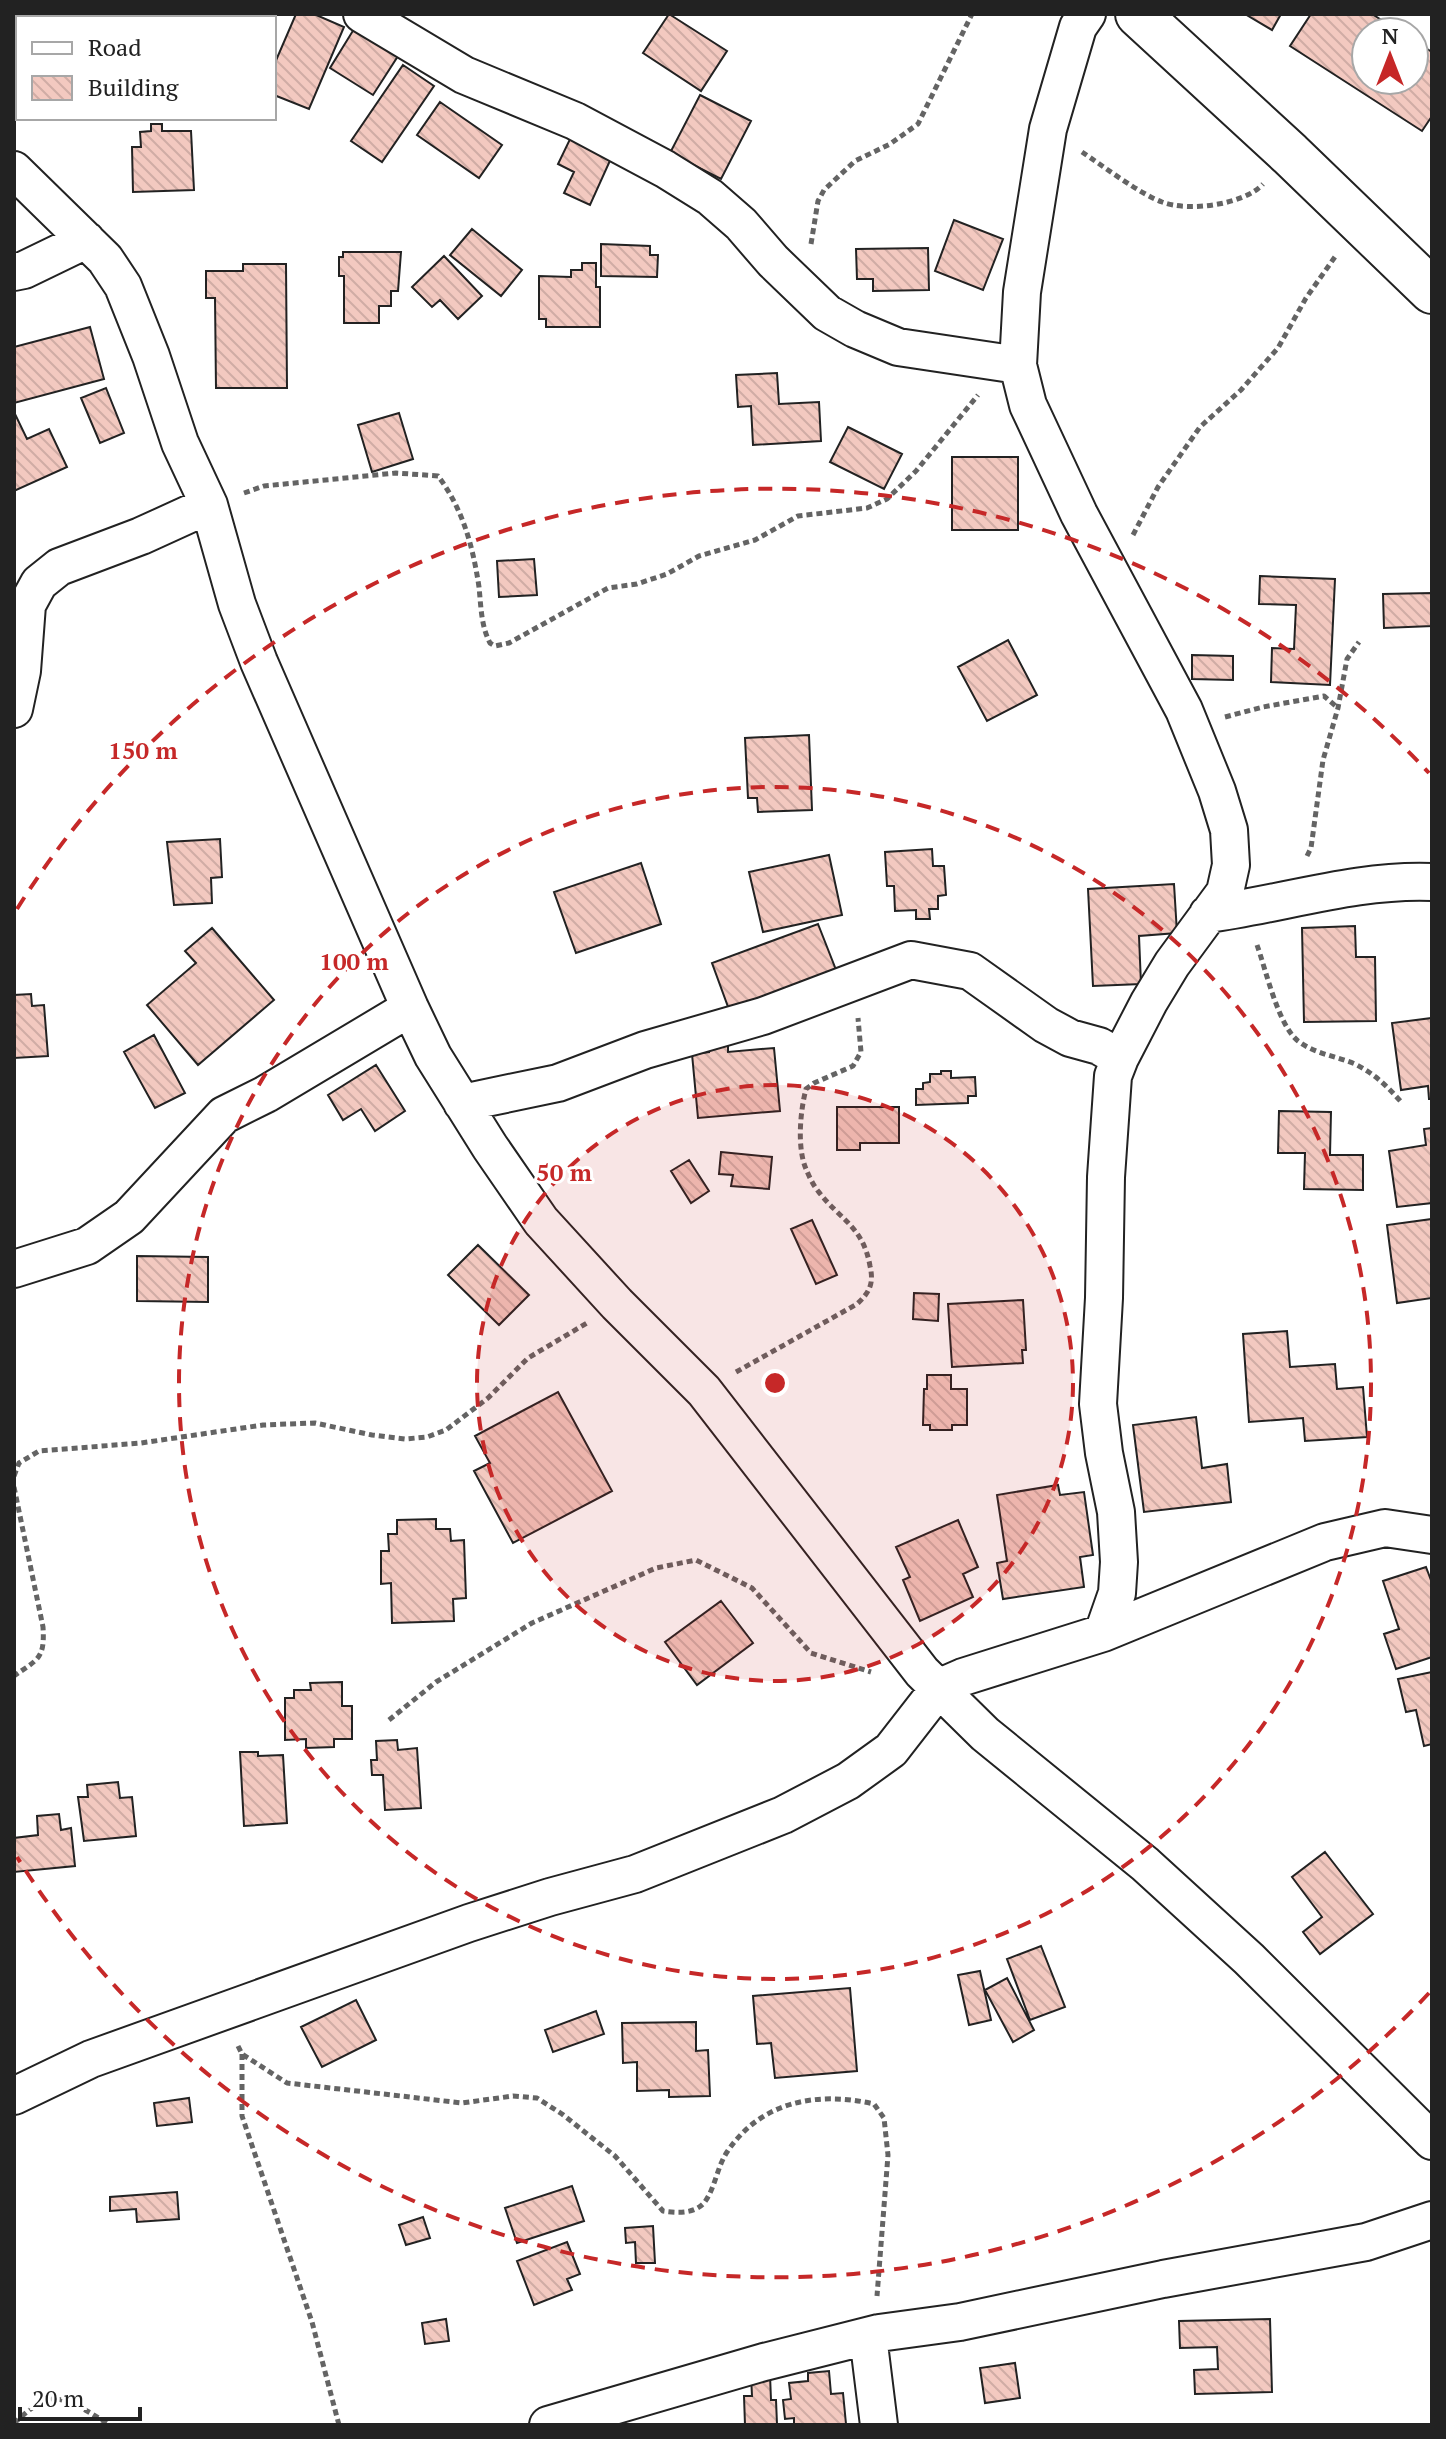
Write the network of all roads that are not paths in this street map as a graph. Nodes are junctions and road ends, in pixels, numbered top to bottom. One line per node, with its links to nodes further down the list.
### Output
1 (362, 14): 8 (street)
2 (1087, 14): 8 (street)
3 (1138, 14): 7 (main road)
4 (14, 170): 5 (street)
5 (86, 240): 6 (street); 9 (street)
6 (14, 272)
7 (1432, 291)
8 (1018, 365): 12 (street)
9 (209, 505): 10 (street); 13 (street)
10 (14, 709)
11 (1432, 882): 12 (street)
12 (1208, 914): 14 (street)
13 (410, 1008): 15 (street); 16 (street)
14 (1120, 1058): 15 (street); 18 (street)
15 (462, 1103): 19 (street)
16 (14, 1269)
17 (1432, 1535): 18 (street)
18 (1103, 1633): 19 (street)
19 (931, 1680): 20 (street); 21 (street)
20 (14, 2096)
21 (1432, 2141)
22 (1432, 2220): 23 (street)
23 (873, 2334): 24 (street); 25 (street)
24 (548, 2425)
25 (879, 2425)

